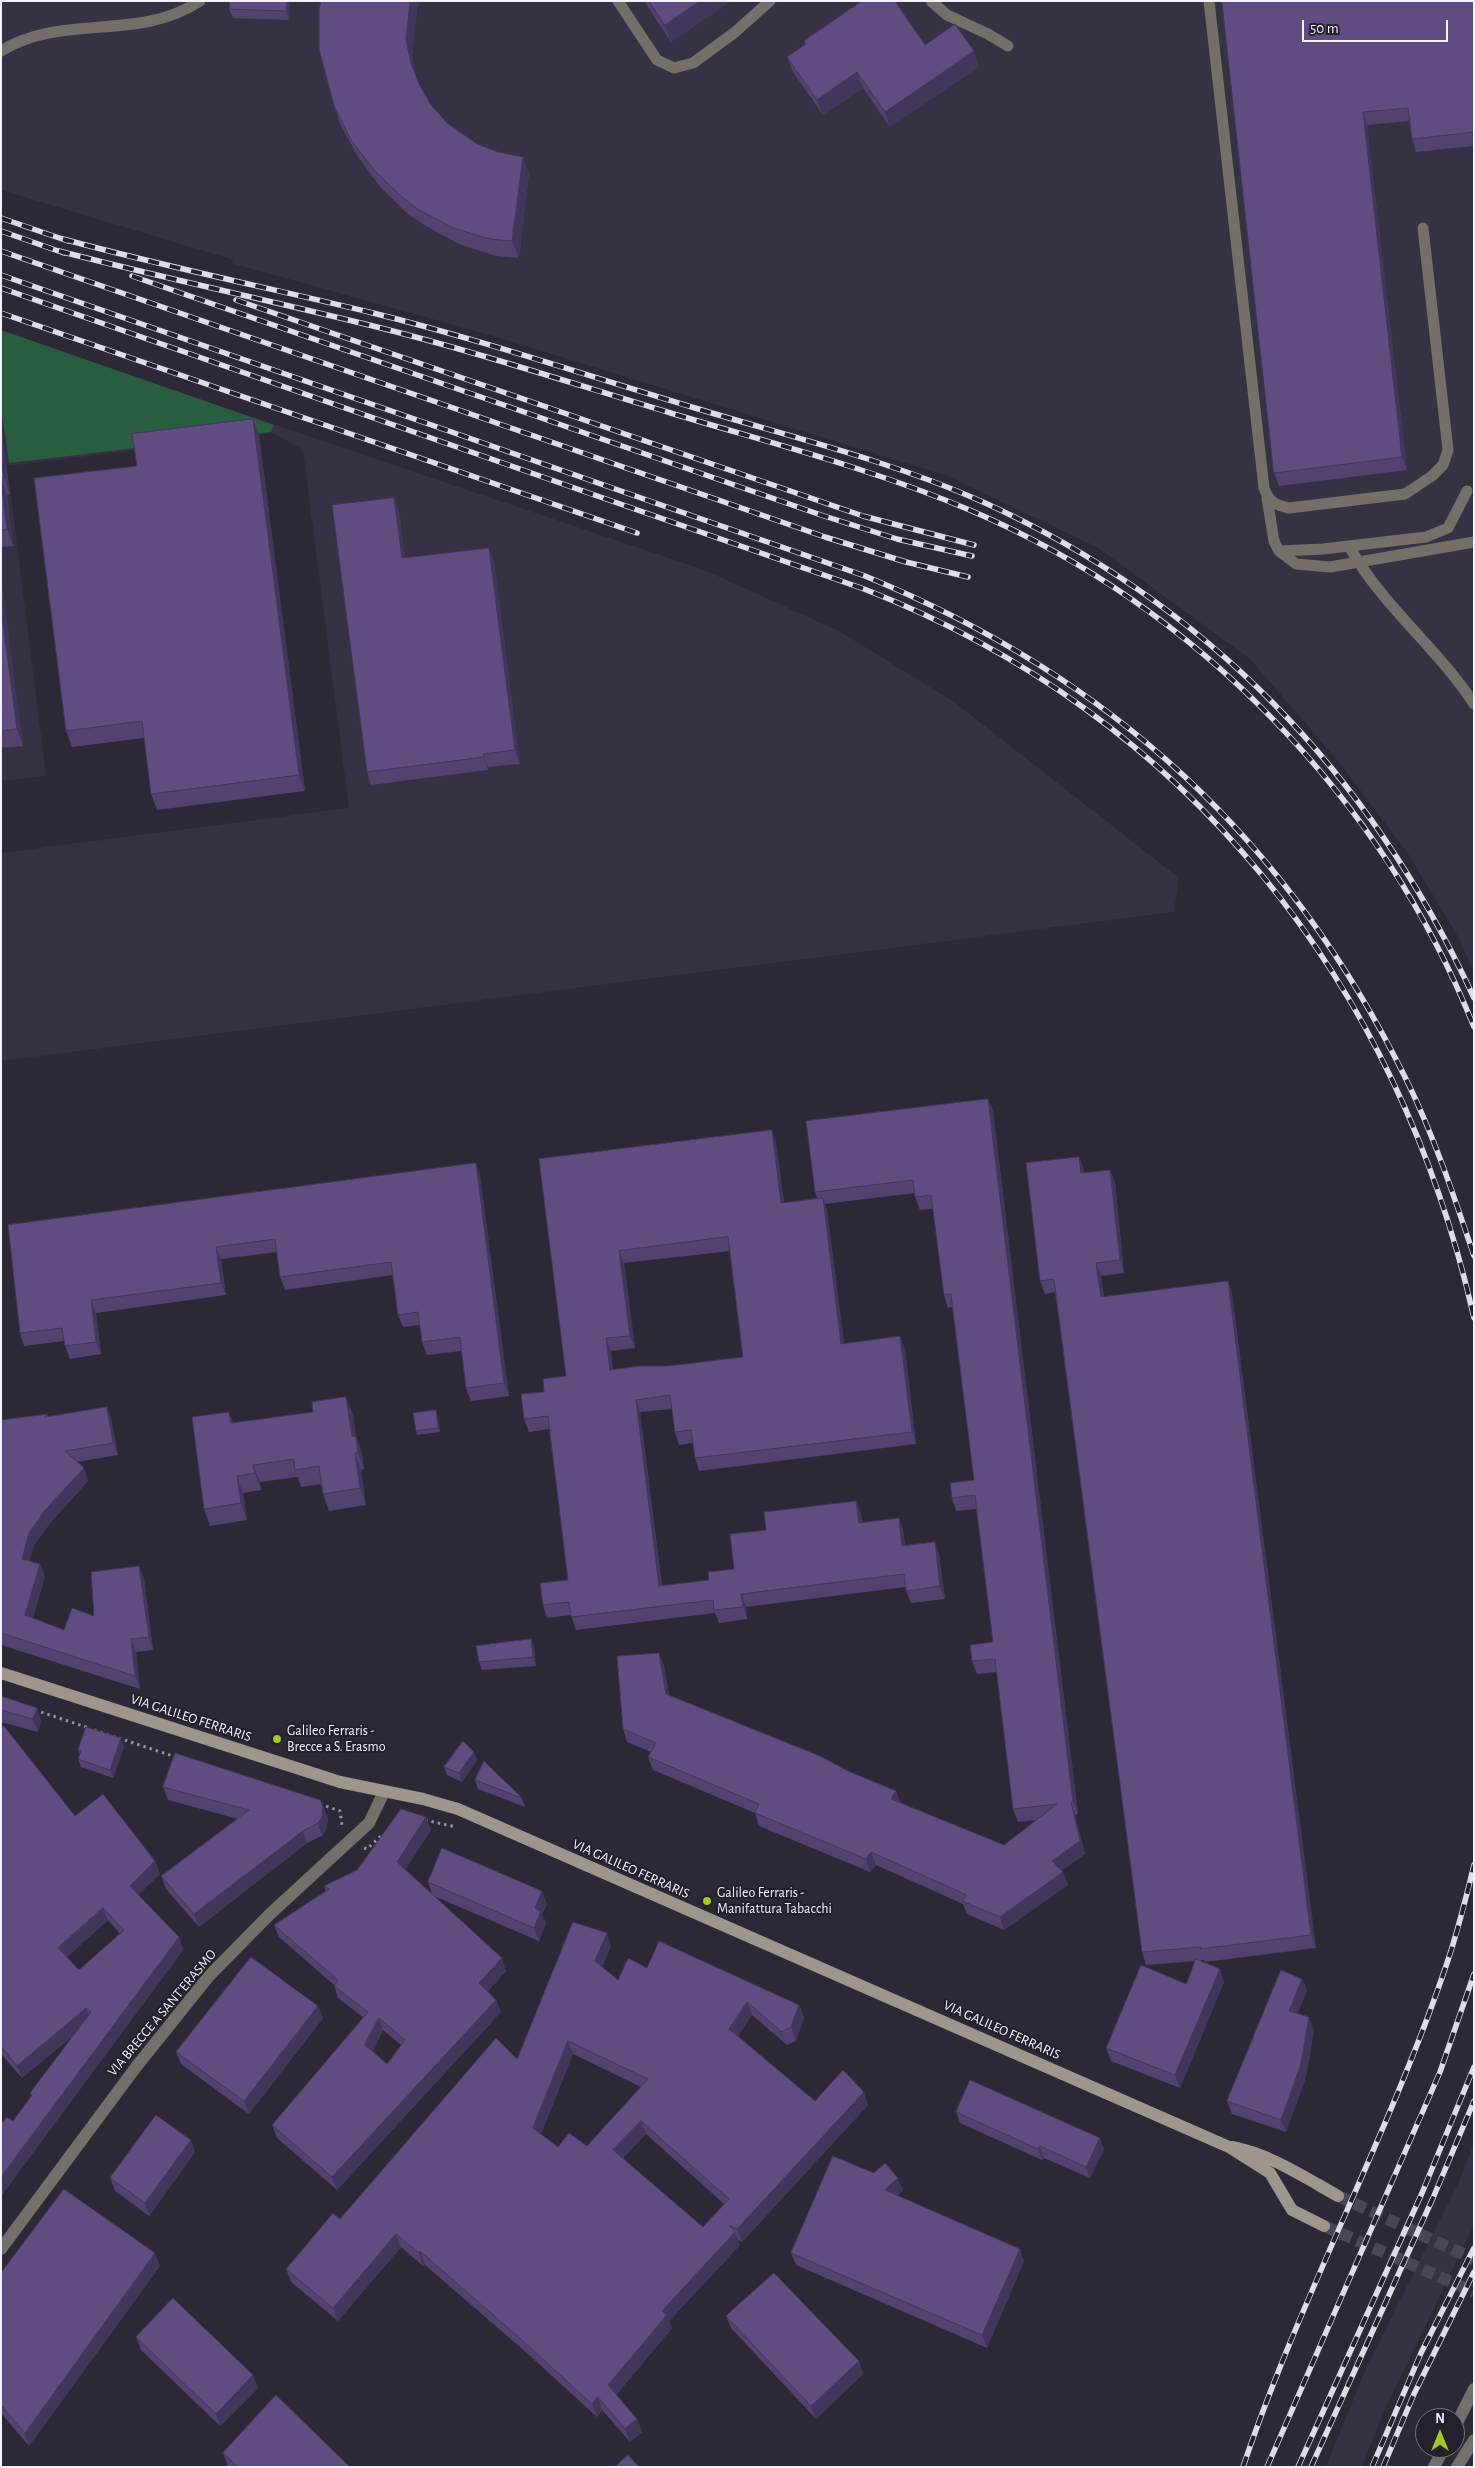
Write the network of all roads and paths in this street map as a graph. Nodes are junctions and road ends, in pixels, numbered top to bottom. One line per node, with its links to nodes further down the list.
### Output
1 (200, 1): 7 (lane)
2 (618, 1): 3 (lane)
3 (770, 1)
4 (931, 1): 6 (lane)
5 (1209, 1): 10 (lane)
6 (1008, 46)
7 (1, 51)
8 (1423, 228): 10 (lane)
9 (1467, 491): 12 (lane)
10 (1267, 498): 13 (lane)
11 (1474, 542): 14 (lane)
12 (1349, 546): 13 (lane); 14 (lane)
13 (1279, 551): 14 (lane)
14 (1358, 563): 15 (lane)
15 (1474, 704)
16 (1, 1673): 19 (main road, VIA GALILEO FERRARIS)
17 (29, 1708): 18 (path)
18 (177, 1757)
19 (384, 1792): 21 (main road, VIA GALILEO FERRARIS); 29 (street, VIA BRECCE A SANT'ERASMO)
20 (316, 1802): 24 (path)
21 (464, 1812): 22 (path); 26 (main road, VIA GALILEO FERRARIS)
22 (422, 1819)
23 (390, 1827): 25 (path)
24 (344, 1830)
25 (364, 1847)
26 (1229, 2147): 27 (main road, VIA GALILEO FERRARIS); 28 (main road, VIA GALILEO FERRARIS)
27 (1338, 2196)
28 (1324, 2226)
29 (1, 2248)
30 (1474, 2388): 31 (street)
31 (1464, 2408)
32 (1474, 2440): 33 (street)
33 (1457, 2467)

